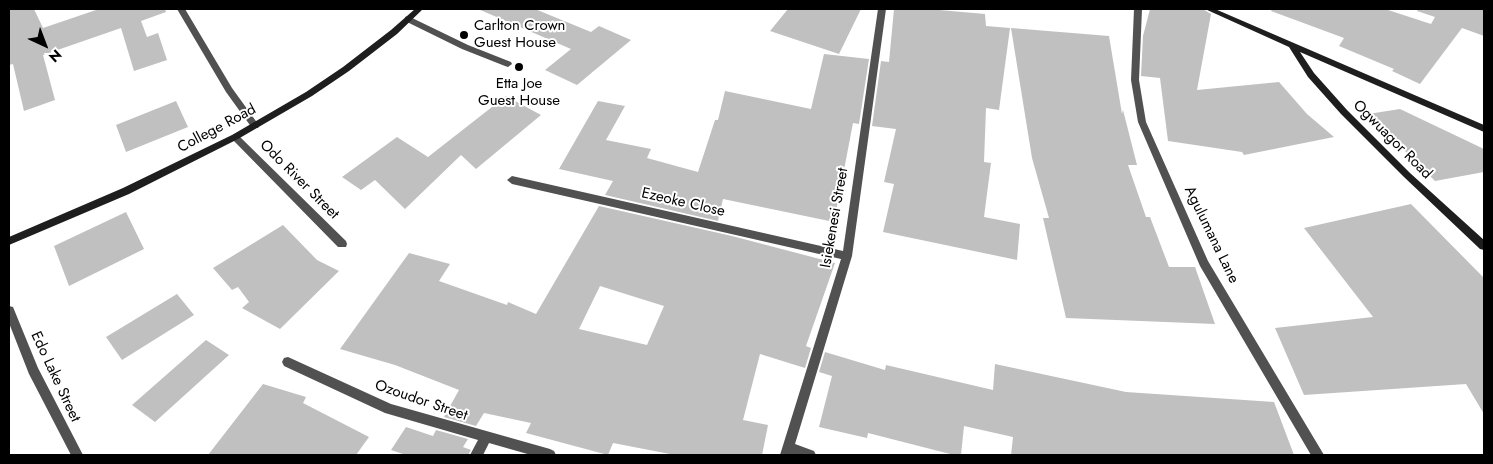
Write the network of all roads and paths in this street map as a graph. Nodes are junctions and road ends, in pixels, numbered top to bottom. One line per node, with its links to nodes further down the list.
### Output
1 (181, 9): 9 (street, Odo River Street)
2 (419, 9): 6 (street, College Road)
3 (882, 9): 16 (street, Isiekenesi Street)
4 (1138, 9): 25 (street, Agulumana Lane)
5 (1209, 9): 7 (street)
6 (408, 19): 8 (street); 9 (street, College Road)
7 (1291, 44): 10 (street); 15 (street, Ogwuagor Road)
8 (508, 64)
9 (255, 126): 11 (street, College Road)
10 (1484, 129)
11 (235, 137): 13 (street, College Road); 14 (street, Odo River Street)
12 (512, 180): 16 (street, Ezeoke Close)
13 (9, 240)
14 (342, 244)
15 (1484, 246)
16 (847, 256): 20 (street, Isiekenesi Street)
17 (9, 310): 21 (street, Edo Lake Street)
18 (288, 362): 19 (street, Ozoudor Street)
19 (486, 438): 22 (street); 23 (street, Ozoudor Street)
20 (787, 451): 24 (street)
21 (76, 455)
22 (476, 455)
23 (550, 455)
24 (810, 455)
25 (1318, 455)

